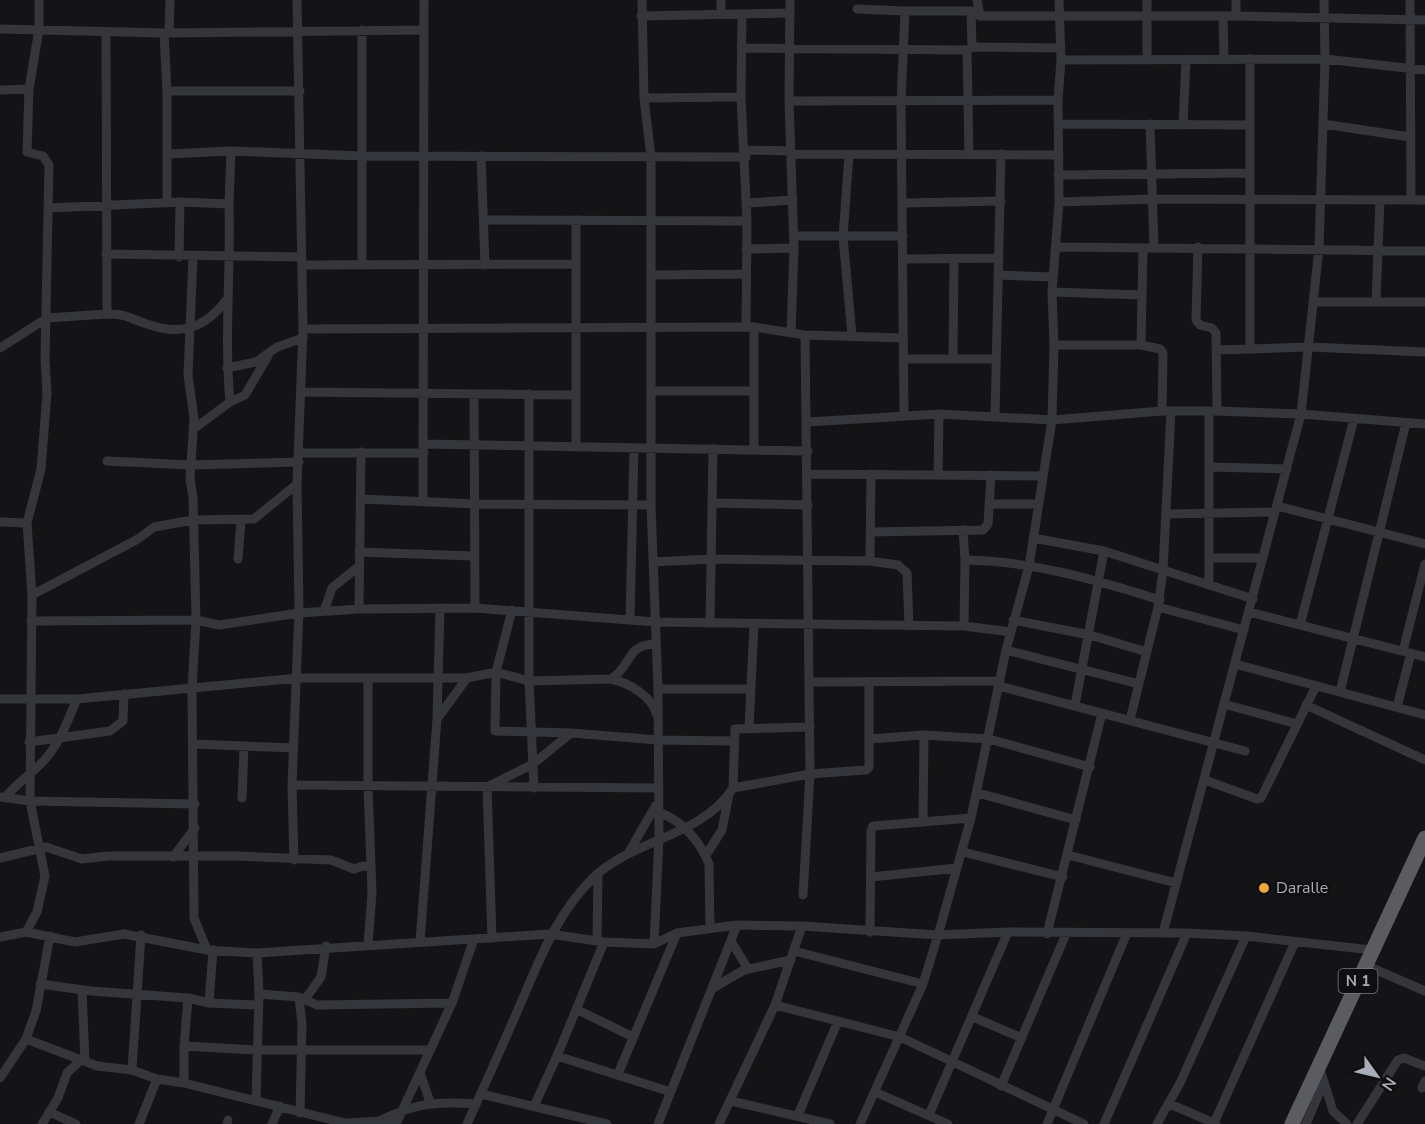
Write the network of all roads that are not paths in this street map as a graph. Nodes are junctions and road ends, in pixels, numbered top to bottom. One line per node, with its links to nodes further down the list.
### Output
1 (39, 0): 31 (street)
2 (170, 0): 36 (street)
3 (297, 0): 32 (street)
4 (424, 0): 34 (street)
5 (642, 0): 22 (street)
6 (721, 0): 19 (street)
7 (790, 0): 18 (street)
8 (896, 0): 17 (street)
9 (977, 0): 21 (street)
10 (1059, 0): 26 (street)
11 (1147, 0): 23 (street)
12 (1236, 0): 25 (street)
13 (1324, 0): 27 (street)
14 (1410, 0): 28 (street)
15 (926, 5): 17 (street); 21 (street)
16 (857, 9): 17 (street)
17 (900, 11): 41 (street)
18 (790, 13): 20 (street); 38 (street)
19 (721, 14): 20 (street); 22 (street)
20 (742, 14): 37 (street)
21 (975, 14): 26 (street); 40 (street)
22 (641, 16): 55 (street)
23 (1146, 16): 24 (street); 26 (street); 44 (street)
24 (1223, 16): 25 (street); 46 (street)
25 (1236, 16): 27 (street)
26 (1059, 17): 39 (street)
27 (1324, 18): 28 (street); 42 (street)
28 (1410, 20): 29 (street); 48 (street)
29 (1425, 20)
30 (0, 29): 31 (street)
31 (39, 29): 35 (street); 50 (street)
32 (297, 30): 33 (street); 36 (street); 52 (street)
33 (362, 30): 34 (street); 77 (street)
34 (424, 30): 72 (street)
35 (106, 33): 36 (street); 97 (street)
36 (166, 33): 53 (street)
37 (741, 48): 38 (street); 54 (street)
38 (790, 48): 41 (street); 57 (street)
39 (1061, 48): 40 (street); 43 (street)
40 (970, 49): 41 (street); 58 (street)
41 (904, 50): 59 (street)
42 (1325, 59): 47 (street); 48 (street); 62 (street)
43 (1061, 60): 44 (street); 56 (street)
44 (1147, 60): 45 (street)
45 (1186, 60): 46 (street); 63 (street)
46 (1224, 60): 47 (street)
47 (1250, 60): 64 (street)
48 (1412, 69): 49 (street); 65 (street)
49 (1425, 70)
50 (29, 89): 51 (street); 98 (street)
51 (0, 90)
52 (300, 91): 53 (street); 67 (street)
53 (167, 92): 69 (street)
54 (741, 97): 55 (street); 70 (street)
55 (644, 98): 79 (street)
56 (1058, 100): 58 (street); 60 (street)
57 (789, 101): 59 (street); 68 (street)
58 (966, 101): 59 (street); 75 (street)
59 (901, 102): 74 (street)
60 (1059, 124): 61 (street); 76 (street)
61 (1150, 124): 63 (street); 82 (street)
62 (1323, 124): 65 (street); 86 (street)
63 (1183, 125): 64 (street)
64 (1248, 125): 80 (street)
65 (1410, 137): 88 (street)
66 (231, 151): 67 (street); 69 (street); 96 (street)
67 (300, 152): 77 (street); 123 (street)
68 (792, 153): 70 (street); 73 (street); 85 (street)
69 (169, 154): 93 (street)
70 (745, 154): 79 (street); 94 (street)
71 (1001, 154): 75 (street); 76 (street); 90 (street)
72 (423, 155): 77 (street); 78 (street); 125 (street)
73 (849, 155): 74 (street); 105 (street)
74 (904, 155): 75 (street); 95 (street)
75 (969, 155)
76 (1059, 155): 81 (street)
77 (362, 156): 124 (street)
78 (481, 156): 79 (street); 99 (street)
79 (651, 157): 102 (street)
80 (1249, 173): 82 (street); 84 (street)
81 (1058, 175): 82 (street); 92 (street)
82 (1151, 175): 83 (street)
83 (1153, 199): 84 (street); 92 (street); 110 (street)
84 (1250, 199): 86 (street); 111 (street)
85 (793, 200): 94 (street); 103 (street)
86 (1319, 200): 87 (street); 112 (street)
87 (1380, 200): 88 (street); 115 (street)
88 (1411, 200): 89 (street)
89 (1425, 200)
90 (1001, 201): 95 (street); 121 (street)
91 (180, 202): 93 (street); 96 (street); 117 (street)
92 (1059, 202): 106 (street)
93 (167, 203): 97 (street)
94 (747, 203): 101 (street)
95 (904, 203): 104 (street)
96 (229, 204): 119 (street)
97 (108, 206): 98 (street); 116 (street)
98 (48, 208): 139 (street)
99 (484, 220): 100 (street); 127 (street)
100 (576, 220): 102 (street); 126 (street)
101 (747, 221): 102 (street); 113 (street)
102 (650, 222): 129 (street)
103 (794, 236): 105 (street); 108 (street)
104 (903, 236): 105 (street); 122 (street)
105 (843, 237): 148 (street)
106 (1056, 247): 109 (street); 131 (street)
107 (1198, 247): 110 (street); 111 (street); 155 (street)
108 (794, 248): 113 (street); 145 (street)
109 (1143, 248): 110 (street); 133 (street)
110 (1154, 248)
111 (1250, 248): 112 (street); 154 (street)
112 (1319, 248): 115 (street); 135 (street)
113 (746, 249): 128 (street)
114 (1425, 251): 115 (street)
115 (1379, 252): 136 (street)
116 (106, 254): 117 (street); 138 (street)
117 (179, 257): 118 (street)
118 (193, 257): 119 (street); 144 (street)
119 (230, 257): 123 (street); 134 (street)
120 (954, 258): 121 (street); 122 (street); 160 (street)
121 (999, 258): 130 (street)
122 (903, 259): 149 (street)
123 (302, 261): 124 (street); 146 (street)
124 (362, 264): 125 (street)
125 (424, 264): 127 (street); 140 (street)
126 (576, 264): 127 (street); 141 (street)
127 (485, 265)
128 (746, 274): 129 (street); 143 (street)
129 (651, 275): 142 (street)
130 (998, 275): 131 (street); 158 (street)
131 (1053, 277): 132 (street)
132 (1052, 292): 133 (street); 150 (street)
133 (1142, 295): 151 (street)
134 (228, 298): 144 (street); 161 (street)
135 (1315, 302): 136 (street); 153 (street)
136 (1377, 302): 137 (street)
137 (1425, 302)
138 (107, 314): 139 (street); 144 (street)
139 (47, 318): 152 (street); 220 (street)
140 (423, 327): 141 (street); 146 (street); 165 (street)
141 (575, 327): 142 (street); 168 (street)
142 (650, 327): 143 (street); 162 (street)
143 (750, 327): 145 (street); 163 (street)
144 (189, 328): 181 (street)
145 (791, 333): 147 (street)
146 (303, 334): 157 (street); 164 (street)
147 (805, 335): 148 (street); 178 (street)
148 (852, 335): 149 (street)
149 (903, 338): 159 (street)
150 (1054, 345): 151 (street); 177 (street)
151 (1141, 345): 170 (street)
152 (2, 346)
153 (1309, 347): 154 (street); 156 (street); 173 (street)
154 (1250, 349): 155 (street)
155 (1218, 350): 171 (street)
156 (1425, 352)
157 (268, 356): 161 (street); 169 (street)
158 (996, 358): 160 (street); 175 (street)
159 (903, 359): 160 (street); 174 (street)
160 (953, 359)
161 (226, 368): 169 (street)
162 (651, 391): 163 (street); 186 (street)
163 (754, 391): 189 (street)
164 (301, 392): 165 (street); 192 (street)
165 (423, 393): 166 (street); 187 (street)
166 (474, 394): 167 (street); 182 (street)
167 (529, 394): 168 (street); 183 (street)
168 (576, 394): 184 (street)
169 (230, 402): 181 (street)
170 (1167, 411): 171 (street); 177 (street); 215 (street)
171 (1213, 411): 173 (street); 195 (street)
172 (939, 414): 174 (street); 175 (street); 199 (street)
173 (1301, 414): 176 (street); 196 (street)
174 (904, 416): 178 (street)
175 (994, 416): 177 (street)
176 (1354, 418): 179 (street); 216 (street)
177 (1052, 420): 201 (street)
178 (808, 422): 190 (street)
179 (1406, 423): 180 (street); 223 (street)
180 (1425, 424)
181 (195, 428): 194 (street)
182 (474, 446): 183 (street); 187 (street); 206 (street)
183 (529, 446): 184 (street); 207 (street)
184 (576, 447): 185 (street)
185 (634, 448): 186 (street); 208 (street)
186 (651, 448): 188 (street); 211 (street)
187 (424, 449): 191 (street); 204 (street)
188 (713, 449): 189 (street); 205 (street)
189 (754, 450): 190 (street)
190 (808, 451): 197 (street)
191 (361, 452): 192 (street); 203 (street)
192 (299, 458): 194 (street); 202 (street)
193 (107, 461): 194 (street)
194 (190, 465): 217 (street)
195 (1209, 467): 196 (street); 214 (street)
196 (1287, 469): 213 (street)
197 (808, 474): 198 (street); 212 (street)
198 (871, 474): 199 (street); 222 (street)
199 (938, 475): 200 (street)
200 (991, 475): 201 (street); 209 (street)
201 (1041, 476): 210 (street)
202 (297, 484): 218 (street); 254 (street)
203 (360, 499): 204 (street); 227 (street)
204 (423, 500): 206 (street)
205 (712, 503): 212 (street); 232 (street)
206 (477, 504): 207 (street); 228 (street)
207 (528, 504): 208 (street); 252 (street)
208 (632, 504): 211 (street); 255 (street)
209 (989, 504): 210 (street); 221 (street)
210 (1038, 504): 224 (street)
211 (651, 505): 236 (street)
212 (808, 505): 234 (street)
213 (1276, 509): 214 (street); 216 (street); 231 (street)
214 (1209, 513): 215 (street); 230 (street)
215 (1166, 514): 240 (street)
216 (1328, 519): 223 (street); 263 (street)
217 (193, 520): 218 (street); 243 (street); 256 (street)
218 (241, 521): 229 (street)
219 (0, 522): 220 (street)
220 (27, 523): 243 (street)
221 (963, 531): 222 (street); 233 (street)
222 (870, 532): 235 (street)
223 (1379, 532): 225 (street); 269 (street)
224 (1033, 538): 226 (street); 239 (street)
225 (1425, 544)
226 (1104, 551): 240 (street); 241 (street)
227 (359, 552): 228 (street); 238 (street)
228 (473, 556): 248 (street)
229 (238, 558)
230 (1209, 558): 231 (street); 242 (street)
231 (1263, 558): 244 (street)
232 (712, 559): 234 (street); 236 (street); 260 (street)
233 (965, 560): 239 (street); 265 (street)
234 (808, 561): 235 (street); 262 (street)
235 (870, 561): 264 (street)
236 (653, 562): 259 (street)
237 (1425, 564): 246 (street)
238 (359, 566): 249 (street); 251 (street)
239 (1029, 566): 241 (street); 257 (street)
240 (1164, 571): 242 (street); 245 (street)
241 (1098, 580): 245 (street); 268 (street)
242 (1209, 585): 244 (street)
243 (32, 595): 258 (street)
244 (1253, 599): 253 (street)
245 (1159, 603): 266 (street); 272 (street)
246 (1420, 604): 273 (street)
247 (440, 608): 248 (street); 249 (street); 279 (street)
248 (475, 608): 250 (street)
249 (359, 609): 251 (street)
250 (512, 610): 252 (street); 277 (street)
251 (324, 611): 254 (street)
252 (529, 611): 255 (street); 283 (street)
253 (1249, 612): 263 (street); 266 (street)
254 (299, 613): 256 (street); 278 (street)
255 (630, 619): 259 (street)
256 (196, 620): 258 (street); 289 (street)
257 (1013, 620): 267 (street); 268 (street)
258 (31, 621): 295 (street)
259 (654, 622): 260 (street); 270 (street)
260 (710, 623): 261 (street)
261 (754, 624): 262 (street); 291 (street)
262 (809, 625): 264 (street); 284 (street)
263 (1300, 625): 269 (street)
264 (909, 626): 265 (street)
265 (964, 626): 267 (street)
266 (1244, 630): 275 (street)
267 (1011, 632): 271 (street)
268 (1090, 635): 272 (street); 276 (street)
269 (1353, 639): 273 (street); 292 (street)
270 (655, 644): 282 (street); 290 (street)
271 (1006, 650): 276 (street); 286 (street)
272 (1147, 652): 287 (street)
273 (1407, 652): 274 (street); 300 (street)
274 (1425, 657)
275 (1235, 664): 288 (street); 297 (street)
276 (1084, 670): 287 (street); 298 (street)
277 (496, 672): 280 (street); 283 (street); 309 (street)
278 (297, 678): 281 (street); 289 (street); 321 (street)
279 (437, 678): 280 (street); 281 (street); 304 (street)
280 (467, 678): 304 (street)
281 (368, 679): 330 (street)
282 (611, 679): 283 (street); 303 (street)
283 (529, 681): 309 (street)
284 (810, 682): 285 (street); 307 (street)
285 (869, 683): 286 (street); 313 (street)
286 (1000, 684): 298 (street); 314 (street)
287 (1139, 684): 305 (street)
288 (1316, 686): 292 (street); 299 (street)
289 (192, 689): 293 (street); 319 (street)
290 (658, 689): 291 (street); 303 (street)
291 (750, 689): 308 (street)
292 (1340, 692): 300 (street)
293 (124, 694): 296 (street); 312 (street)
294 (0, 699): 295 (street)
295 (29, 699): 296 (street); 317 (street)
296 (76, 699): 312 (street)
297 (1224, 704): 306 (street); 318 (street)
298 (1075, 705): 301 (street)
299 (1306, 705): 306 (street); 323 (street)
300 (1397, 707): 302 (street)
301 (1102, 713): 305 (street); 325 (street)
302 (1425, 715)
303 (658, 718): 315 (street)
304 (437, 719): 331 (street)
305 (1130, 720): 318 (street)
306 (1297, 724): 328 (street)
307 (810, 727): 308 (street); 327 (street)
308 (749, 728): 316 (street)
309 (532, 731): 310 (street); 324 (street)
310 (571, 733): 315 (street); 324 (street)
311 (924, 735): 313 (street); 314 (street); 344 (street)
312 (60, 738): 317 (street); 326 (street)
313 (869, 739): 327 (street)
314 (989, 739): 325 (street); 336 (street)
315 (658, 740): 316 (street); 334 (street)
316 (734, 741): 335 (street)
317 (29, 742): 326 (street)
318 (1215, 743): 322 (street); 328 (street)
319 (194, 744): 320 (street); 341 (street)
320 (244, 746): 321 (street); 338 (street)
321 (294, 748): 329 (street)
322 (1245, 751)
323 (1425, 760)
324 (533, 764): 332 (street); 333 (street)
325 (1090, 767): 345 (street)
326 (30, 774): 337 (street); 340 (street)
327 (810, 774): 335 (street); 365 (street)
328 (1205, 780): 364 (street)
329 (292, 785): 330 (street); 358 (street)
330 (368, 786): 331 (street); 359 (street)
331 (431, 787): 332 (street); 387 (street)
332 (487, 787): 333 (street); 384 (street)
333 (534, 788): 334 (street)
334 (658, 788): 339 (street)
335 (731, 791): 346 (street); 353 (street)
336 (978, 793): 343 (street); 345 (street)
337 (3, 797): 340 (street)
338 (242, 798)
339 (658, 800): 342 (street); 351 (street)
340 (30, 801): 341 (street); 350 (street)
341 (195, 804): 347 (street)
342 (658, 812): 346 (street); 348 (street)
343 (972, 818): 344 (street); 352 (street)
344 (924, 820): 362 (street)
345 (1076, 820): 354 (street)
346 (686, 827): 348 (street); 353 (street)
347 (195, 828): 355 (street); 356 (street)
348 (659, 838): 351 (street); 391 (street)
349 (1425, 838): 394 (highway, N 1)
350 (41, 849): 355 (street); 357 (street); 369 (street)
351 (629, 852): 361 (street)
352 (963, 852): 360 (street); 363 (street)
353 (706, 855): 368 (street)
354 (1068, 855): 363 (street); 364 (street)
355 (174, 857): 356 (street)
356 (195, 857): 358 (street); 393 (street)
357 (0, 858)
358 (294, 860): 359 (street)
359 (370, 867): 390 (street)
360 (957, 868): 362 (street); 380 (street)
361 (598, 873): 376 (street); 388 (street)
362 (871, 877): 370 (street)
363 (1063, 878): 377 (street)
364 (1176, 883): 374 (street)
365 (803, 895)
366 (737, 925): 367 (street); 368 (street); 386 (street)
367 (802, 926): 370 (street); 396 (street)
368 (710, 928): 372 (street)
369 (26, 932): 381 (street); 383 (street)
370 (870, 932): 380 (street)
371 (1008, 932): 377 (street); 380 (street); 412 (street)
372 (677, 933): 391 (street); 415 (street)
373 (1127, 933): 374 (street); 378 (street); 446 (street)
374 (1163, 933): 375 (street)
375 (1186, 933): 382 (street); 468 (street)
376 (550, 934): 384 (street); 388 (street); 436 (street)
377 (1047, 934): 378 (street)
378 (1066, 934): 416 (street)
379 (141, 935): 381 (street); 393 (street); 404 (street)
380 (938, 935): 400 (street)
381 (50, 936): 399 (street)
382 (1246, 936): 389 (street); 442 (street)
383 (0, 937)
384 (492, 938): 385 (street)
385 (474, 939): 387 (street); 409 (street)
386 (731, 941): 398 (street); 401 (street)
387 (420, 942): 390 (street)
388 (600, 942): 391 (street); 411 (street)
389 (1295, 942): 394 (street); 470 (street)
390 (368, 944): 392 (street)
391 (654, 944)
392 (326, 946): 395 (street); 405 (street)
393 (210, 950): 395 (street); 408 (street)
394 (1372, 950): 397 (highway, N 1)
395 (257, 953): 407 (street)
396 (793, 956): 398 (street); 400 (street); 410 (street)
397 (1365, 965): 403 (street); 429 (highway, N 1)
398 (748, 969): 401 (street)
399 (40, 984): 402 (street); 417 (street)
400 (923, 984): 414 (street)
401 (712, 989): 434 (street)
402 (82, 990): 404 (street); 423 (street)
403 (1425, 991)
404 (137, 994): 406 (street); 426 (street)
405 (303, 997): 407 (street); 409 (street); 421 (street)
406 (188, 998): 408 (street); 418 (street)
407 (258, 999): 408 (street); 419 (street)
408 (209, 1003)
409 (452, 1004): 420 (street)
410 (775, 1005): 413 (street); 438 (street)
411 (576, 1009): 415 (street); 422 (street)
412 (973, 1017): 416 (street); 424 (street)
413 (838, 1021): 414 (street); 449 (street)
414 (900, 1036): 424 (street); 435 (street)
415 (633, 1037): 428 (street)
416 (1022, 1038): 433 (street)
417 (26, 1039): 423 (street); 430 (street)
418 (184, 1046): 419 (street); 432 (street)
419 (257, 1050): 421 (street); 437 (street)
420 (430, 1050): 421 (street); 427 (street)
421 (300, 1051): 448 (street)
422 (557, 1056): 428 (street); 444 (street)
423 (83, 1060): 426 (street); 447 (street)
424 (953, 1062): 433 (street); 450 (street)
425 (1425, 1066): 474 (street)
426 (132, 1070): 431 (street)
427 (420, 1073): 439 (street); 445 (street)
428 (618, 1074): 434 (street)
429 (1321, 1075): 471 (highway, N 1); 472 (street); 473 (street)
430 (0, 1078)
431 (157, 1079): 432 (street); 457 (street)
432 (184, 1083): 437 (street)
433 (1001, 1086): 446 (street)
434 (671, 1092): 461 (street)
435 (876, 1092): 450 (street); 464 (street)
436 (481, 1094): 441 (street); 444 (street)
437 (256, 1101): 443 (street)
438 (731, 1101): 449 (street); 462 (street)
439 (430, 1102): 440 (street); 445 (street)
440 (459, 1103): 441 (street); 453 (street)
441 (476, 1104): 453 (street)
442 (1170, 1104): 469 (street); 470 (street)
443 (280, 1106): 448 (street); 458 (street)
444 (534, 1106): 460 (street)
445 (403, 1109): 452 (street); 459 (street)
446 (1053, 1110): 466 (street); 467 (street)
447 (50, 1112): 455 (street); 456 (street)
448 (300, 1113): 451 (street)
449 (798, 1115): 463 (street)
450 (928, 1115): 465 (street)
451 (325, 1121): 454 (street)
452 (380, 1121): 454 (street); 459 (street)
453 (468, 1122)
454 (368, 1123)
455 (42, 1124)
456 (76, 1124)
457 (139, 1124)
458 (272, 1124)
459 (394, 1124)
460 (607, 1124)
461 (657, 1124)
462 (719, 1124)
463 (830, 1124)
464 (861, 1124)
465 (948, 1124)
466 (1047, 1124)
467 (1084, 1124)
468 (1104, 1124)
469 (1157, 1124)
470 (1215, 1124)
471 (1292, 1124)
472 (1306, 1124)
473 (1347, 1124)
474 (1357, 1124)

